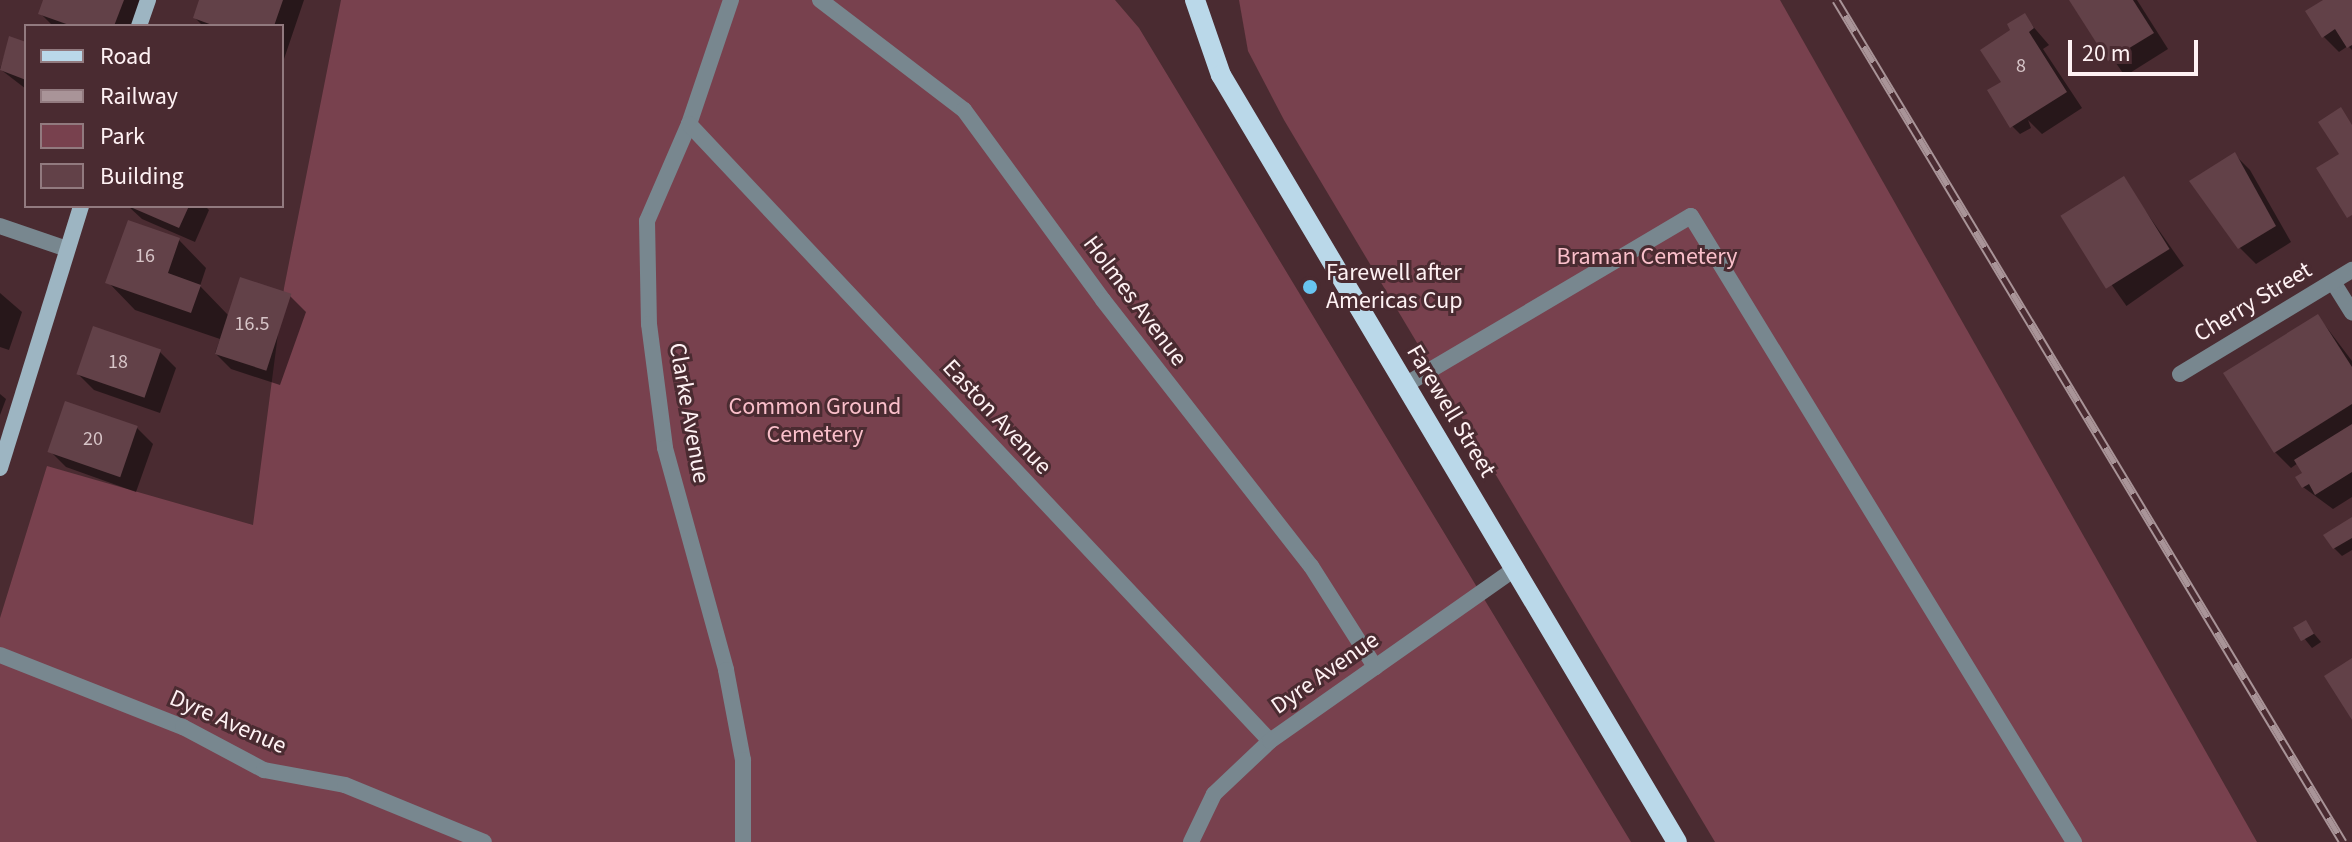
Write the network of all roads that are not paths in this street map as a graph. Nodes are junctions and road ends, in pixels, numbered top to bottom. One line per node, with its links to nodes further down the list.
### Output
1 (148, 0): 5 (street)
2 (731, 0): 6 (street, Clarke Avenue)
3 (820, 0): 18 (street, Holmes Avenue)
4 (1195, 0): 14 (main road, Farewell Street)
5 (140, 24)
6 (689, 124): 19 (street, Easton Avenue); 21 (street, Clarke Avenue)
7 (80, 208): 9 (street)
8 (0, 226): 9 (street)
9 (67, 249): 15 (street)
10 (2352, 270): 11 (street, Cherry Street)
11 (2333, 282): 12 (street); 13 (street, Cherry Street)
12 (2352, 312)
13 (2180, 374)
14 (1405, 385): 16 (main road, Farewell Street); 24 (street)
15 (0, 468)
16 (1515, 569): 18 (street, Dyre Avenue); 23 (main road, Farewell Street)
17 (0, 655): 20 (street, Dyre Avenue)
18 (1375, 667): 19 (street, Dyre Avenue)
19 (1270, 741): 22 (street, Dyre Avenue)
20 (484, 842)
21 (743, 842)
22 (1191, 842)
23 (1677, 842)
24 (2074, 842)

